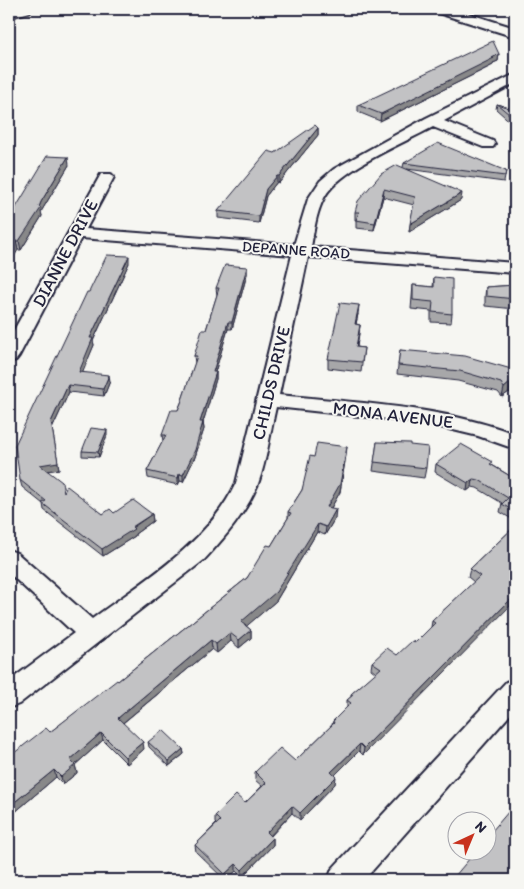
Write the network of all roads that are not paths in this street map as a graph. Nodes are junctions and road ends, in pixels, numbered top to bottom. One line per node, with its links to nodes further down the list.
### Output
1 (25, 9): 3 (highway)
2 (440, 9): 4 (street)
3 (9, 14)
4 (515, 32)
5 (515, 78): 6 (street, CHILDS DRIVE)
6 (432, 122): 7 (street); 10 (street, CHILDS DRIVE)
7 (488, 144)
8 (106, 177): 9 (street, DIANNE DRIVE)
9 (76, 233): 10 (street, DEPANNE ROAD); 12 (street, DIANNE DRIVE)
10 (300, 250): 11 (street, DEPANNE ROAD); 13 (street, CHILDS DRIVE)
11 (515, 268)
12 (9, 356)
13 (267, 400): 14 (street, MONA AVENUE); 16 (street, CHILDS DRIVE)
14 (515, 442)
15 (9, 559): 16 (street)
16 (91, 633): 18 (street, CHILDS DRIVE)
17 (515, 690): 19 (street)
18 (9, 696)
19 (343, 880)

